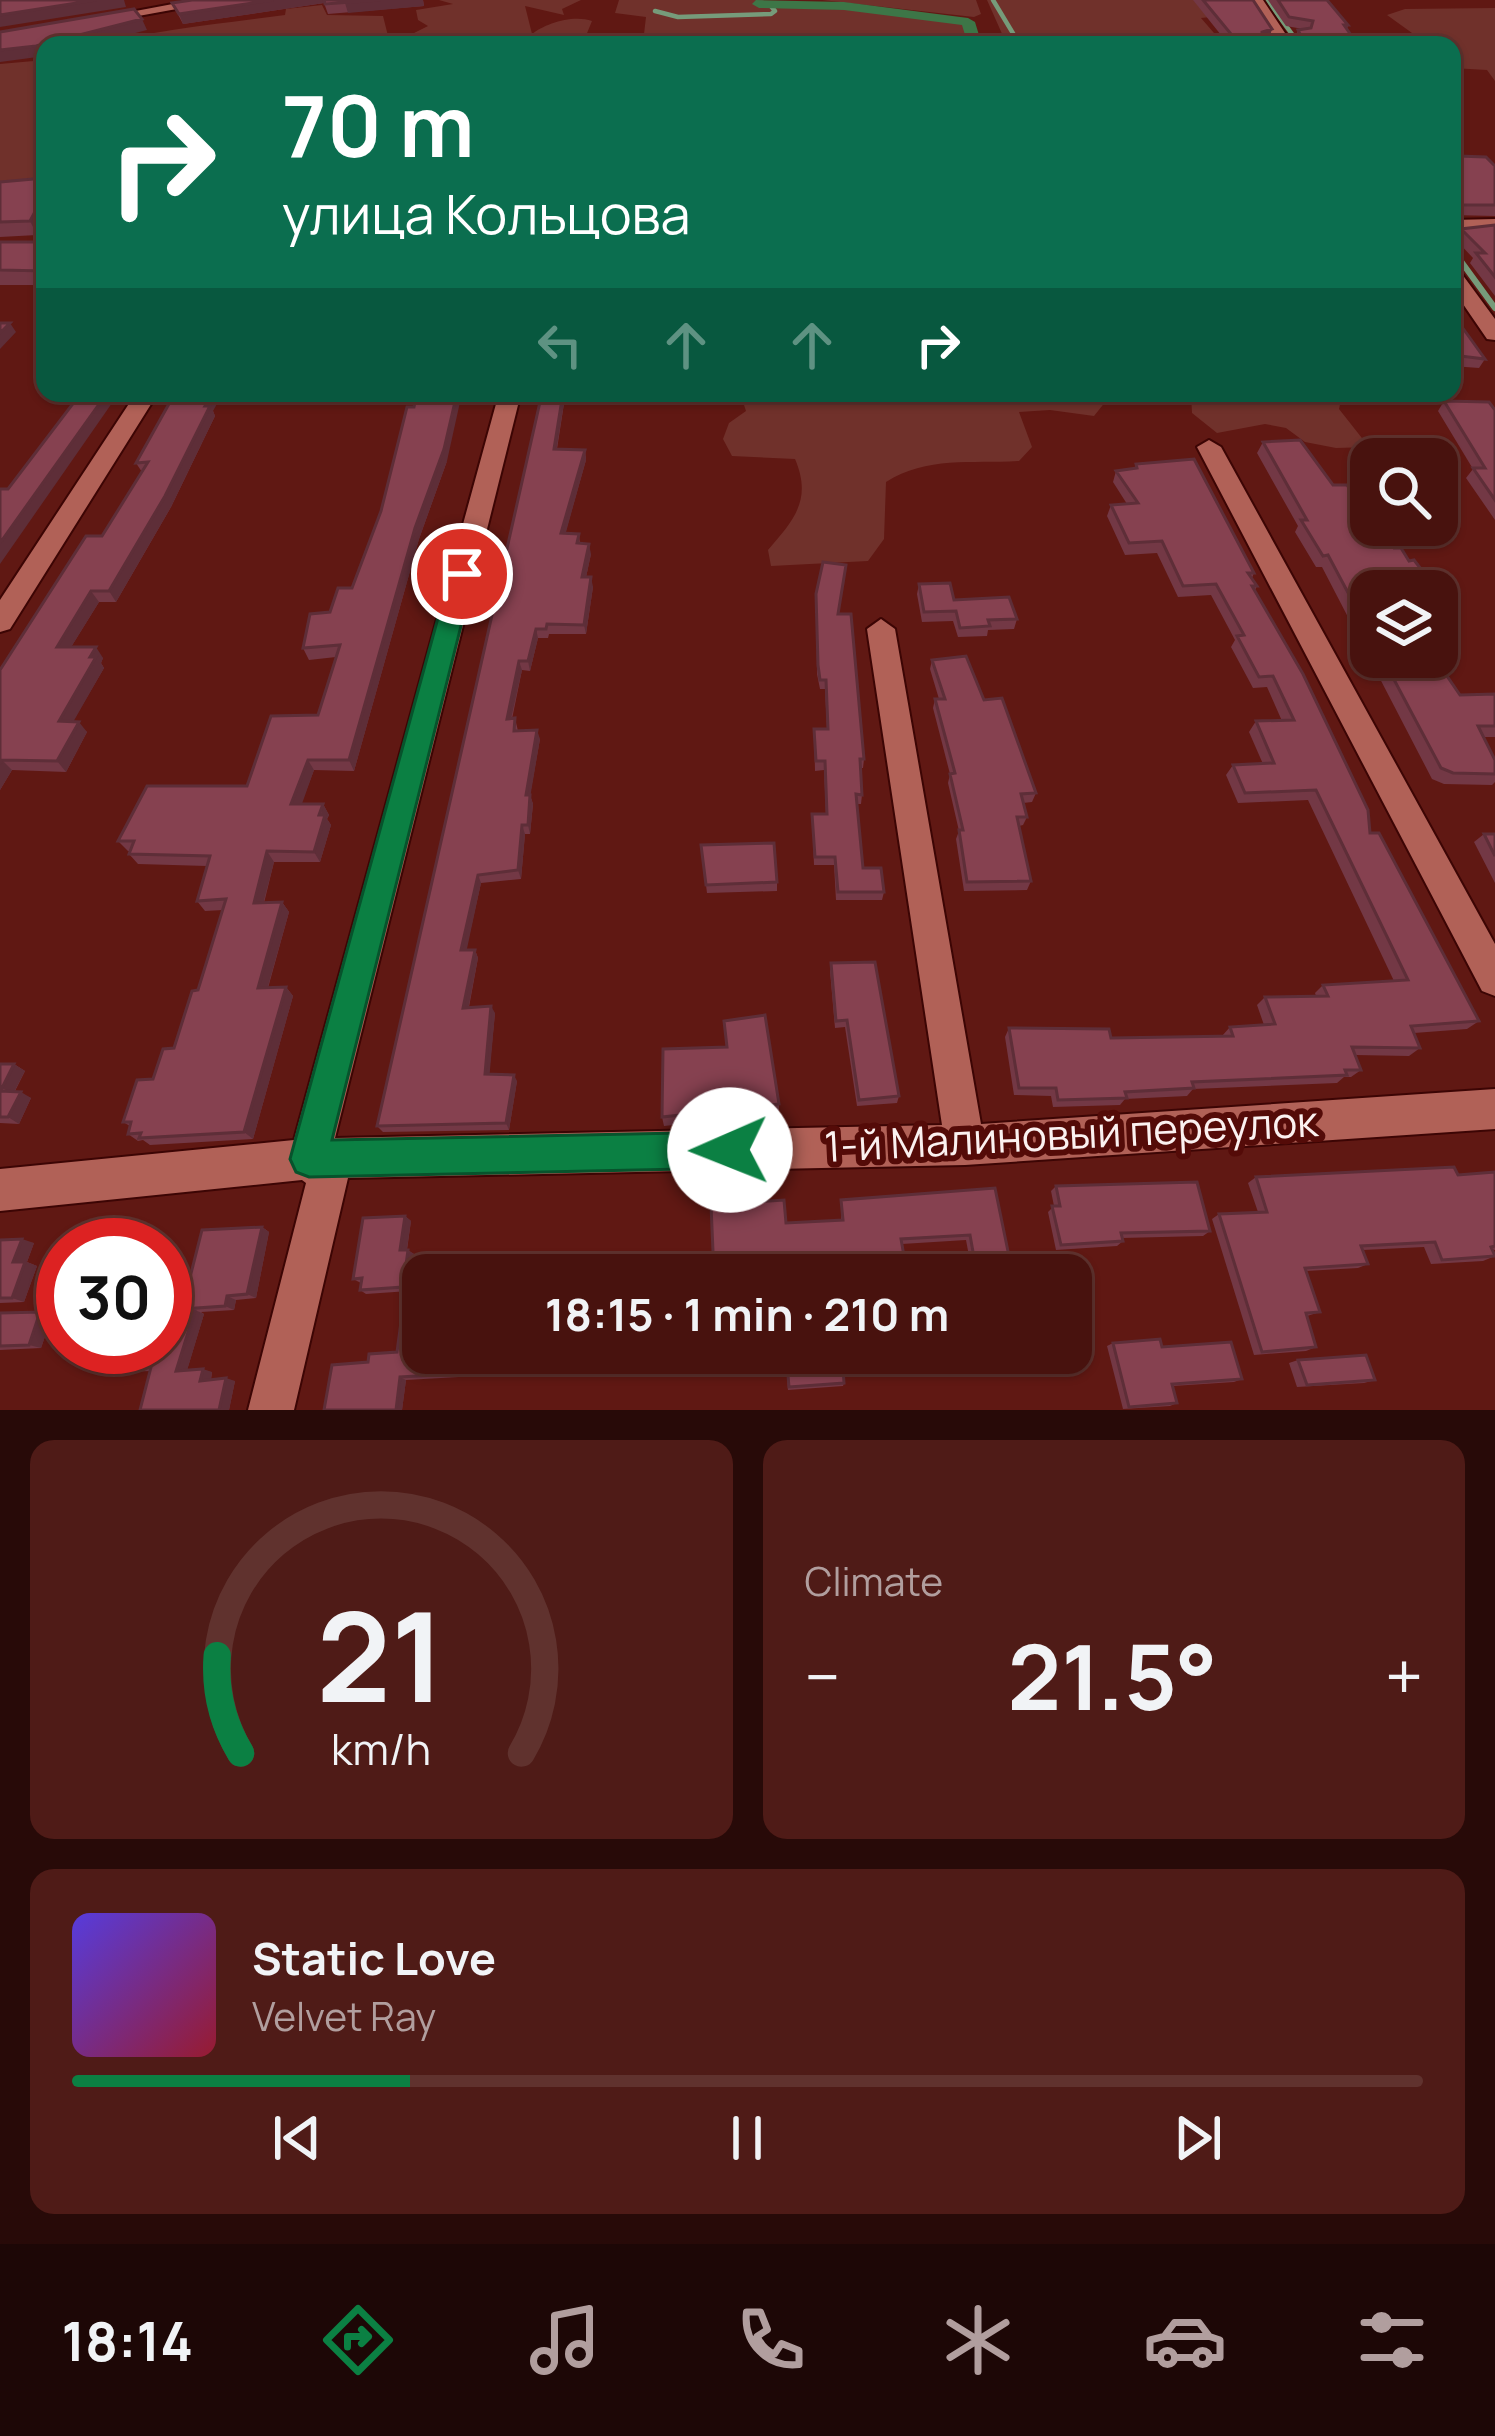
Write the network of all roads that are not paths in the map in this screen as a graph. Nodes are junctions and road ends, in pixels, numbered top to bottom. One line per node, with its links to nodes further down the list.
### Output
1 (219, 0): 3 (street)
2 (1256, 0): 4 (street)
3 (77, 23)
4 (1280, 36)
5 (1495, 225): 6 (street)
6 (1461, 226)
7 (1461, 287): 8 (street)
8 (1495, 334)
9 (141, 402): 12 (street)
10 (508, 402): 17 (street)
11 (1209, 447): 14 (street)
12 (0, 622)
13 (881, 629): 16 (street)
14 (1495, 980)
15 (1495, 1109): 16 (street, 1-й Малиновый переулок)
16 (964, 1145): 17 (street, 1-й Малиновый переулок)
17 (309, 1159): 18 (street, 1-й Малиновый переулок); 19 (street)
18 (0, 1190)
19 (271, 1410)

